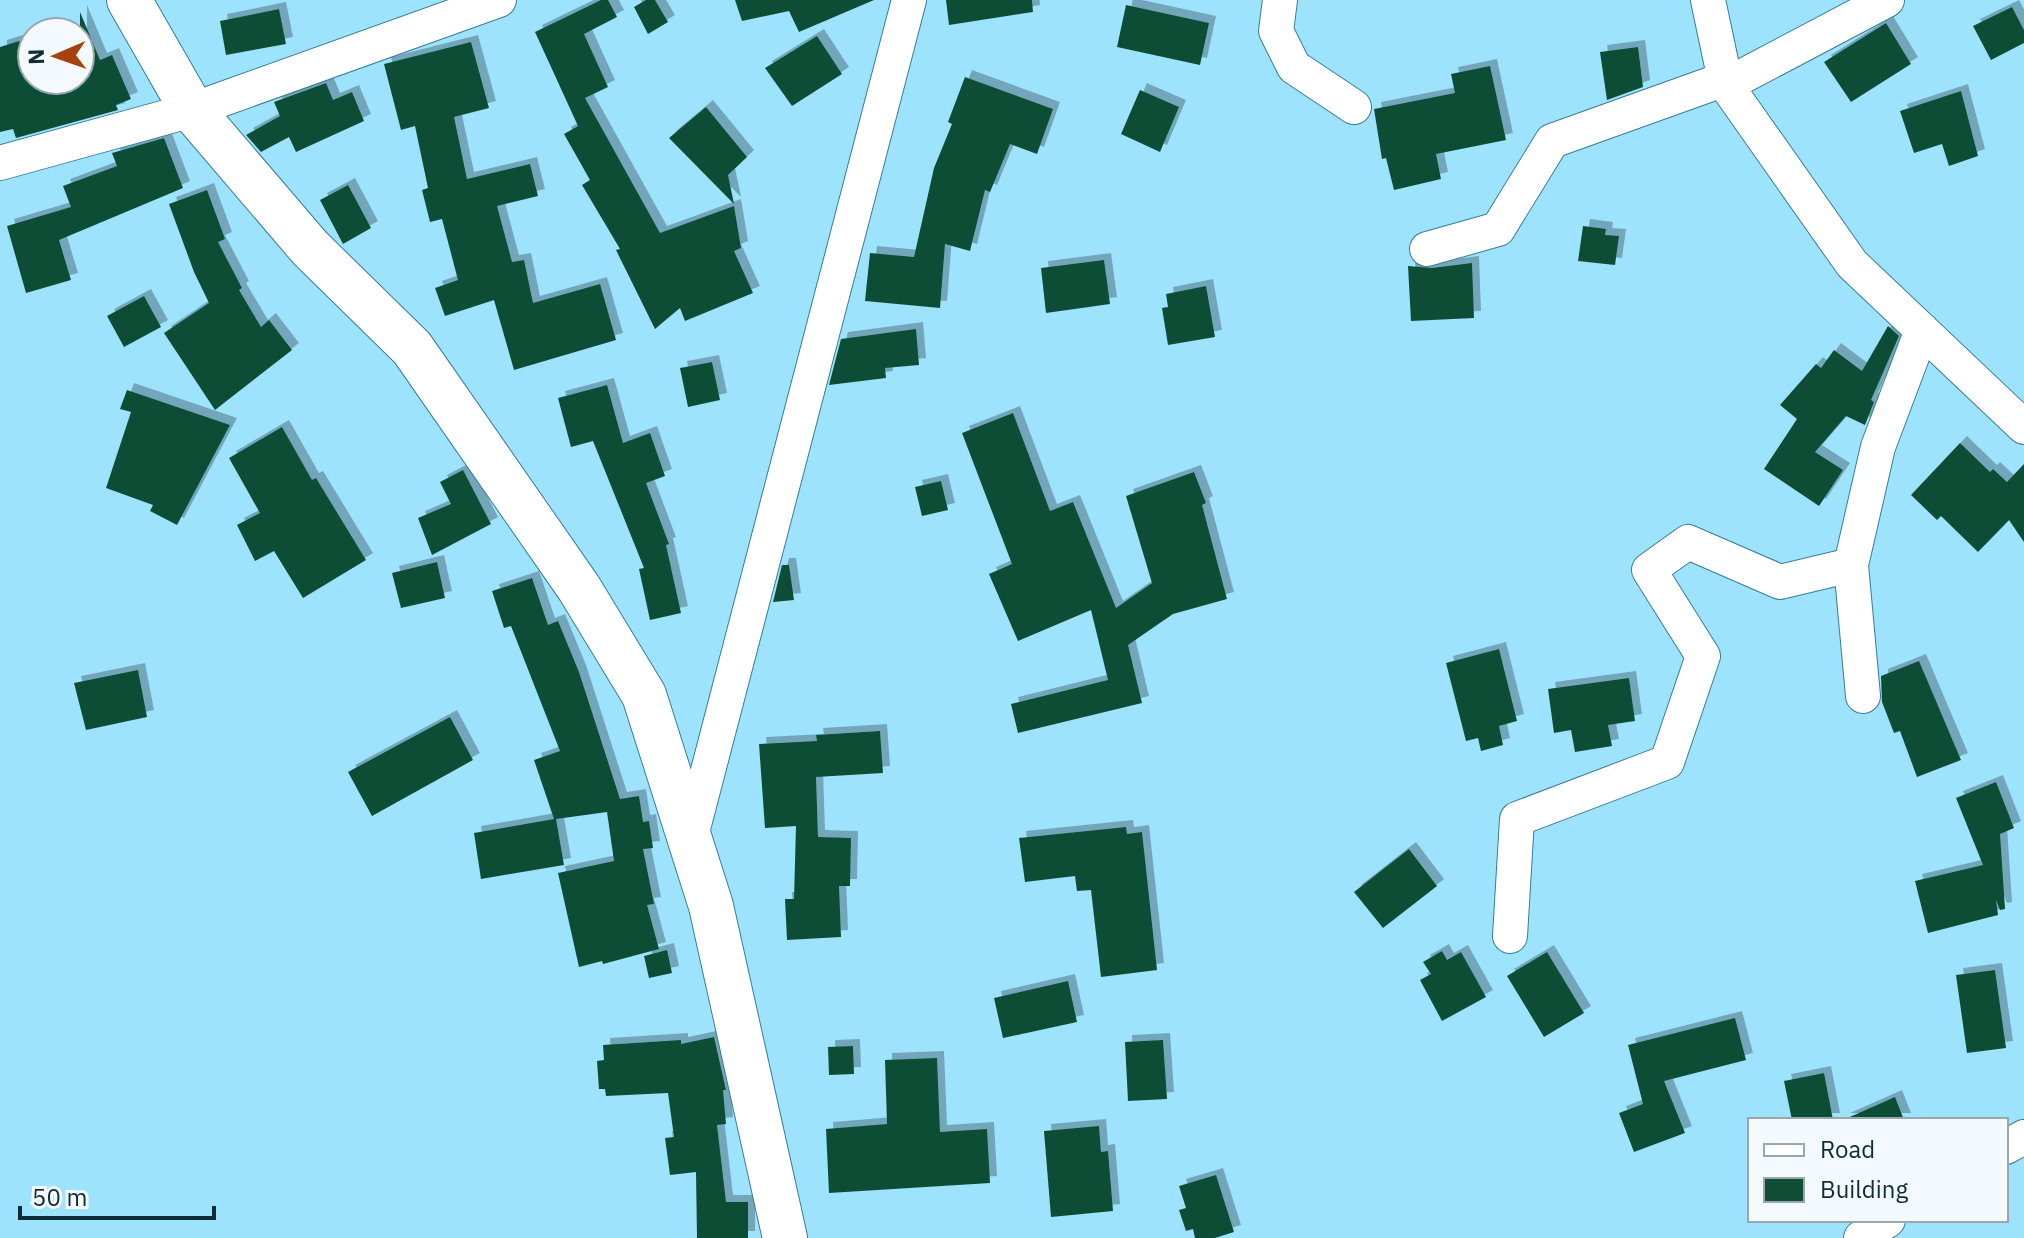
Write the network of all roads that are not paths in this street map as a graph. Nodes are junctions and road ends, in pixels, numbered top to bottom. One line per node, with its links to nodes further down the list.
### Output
1 (129, 0): 9 (main road)
2 (499, 0): 9 (street)
3 (909, 0): 16 (street)
4 (1280, 0): 8 (street)
5 (1708, 0): 7 (street)
6 (1887, 0): 7 (street)
7 (1725, 82): 11 (street); 12 (street)
8 (1354, 107)
9 (192, 110): 10 (street); 16 (main road)
10 (1, 163)
11 (1427, 249)
12 (1922, 330): 13 (street); 14 (street)
13 (2024, 427)
14 (1851, 565): 15 (street); 17 (street)
15 (1863, 696)
16 (690, 840): 19 (main road)
17 (1510, 936)
18 (1885, 1222): 20 (street)
19 (785, 1238)
20 (1861, 1238)

